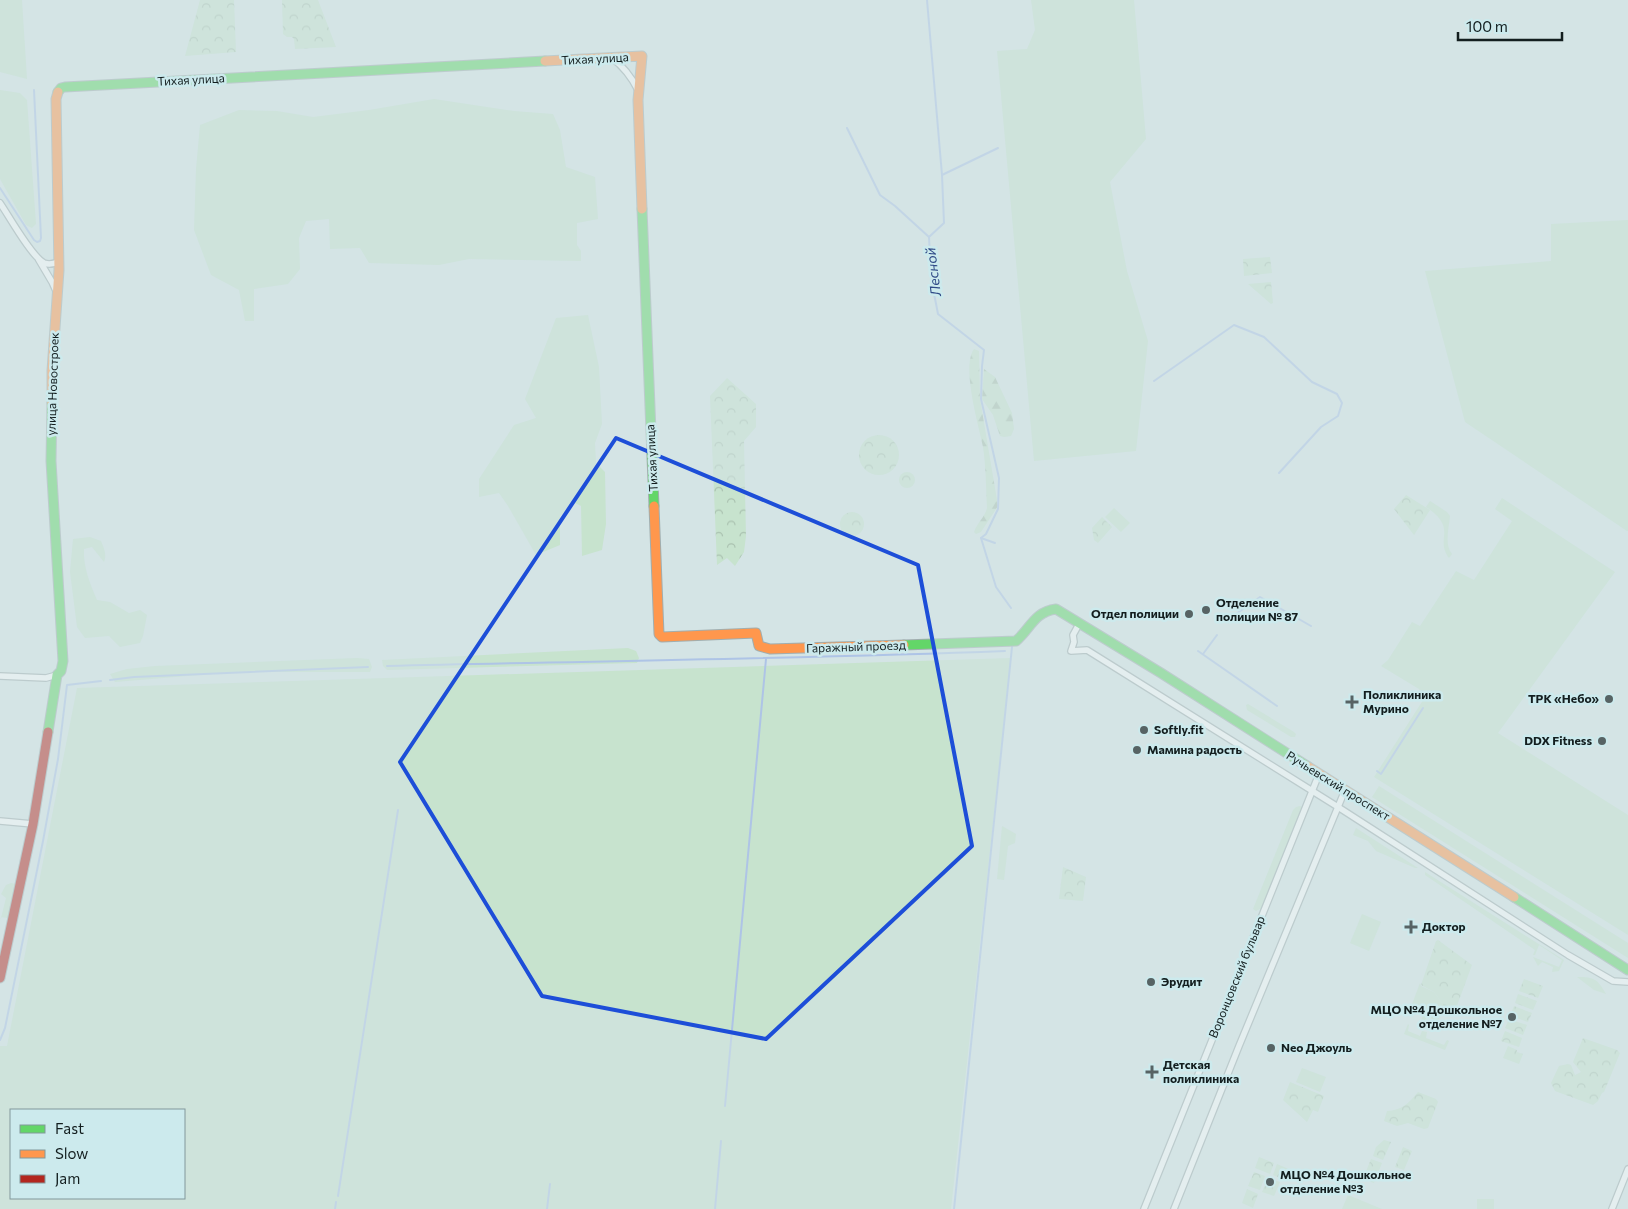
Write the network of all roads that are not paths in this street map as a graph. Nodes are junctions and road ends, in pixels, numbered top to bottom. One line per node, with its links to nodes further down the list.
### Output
1 (612, 58): 2 (street); 2 (street, Тихая улица); 3 (street, Тихая улица)
2 (638, 90): 10 (street, Тихая улица)
3 (58, 91): 6 (street, улица Новостроек)
4 (0, 202): 5 (street)
5 (38, 258): 6 (street); 7 (street)
6 (59, 261): 7 (street, улица Новостроек)
7 (57, 296): 13 (street, улица Новостроек)
8 (1046, 610): 9 (street, Ручьевский проспект); 10 (street, Гаражный проезд)
9 (1079, 624): 11 (street); 15 (street, Ручьевский проспект)
10 (662, 637)
11 (1074, 642): 12 (street); 12 (street)
12 (1087, 650): 17 (street)
13 (57, 675): 14 (street); 20 (street, улица Новостроек)
14 (0, 676)
15 (1319, 774): 16 (street, Ручьевский проспект); 17 (street, Воронцовский бульвар)
16 (1345, 790): 18 (street); 21 (street, Ручьевский проспект)
17 (1312, 791): 18 (street); 25 (street, Воронцовский бульвар)
18 (1338, 807): 23 (street); 26 (street)
19 (0, 821): 20 (street)
20 (34, 824): 22 (street, улица Новостроек)
21 (1628, 970)
22 (0, 978)
23 (1628, 982)
24 (1628, 1169): 27 (street)
25 (1144, 1209)
26 (1174, 1209)
27 (1612, 1209)

